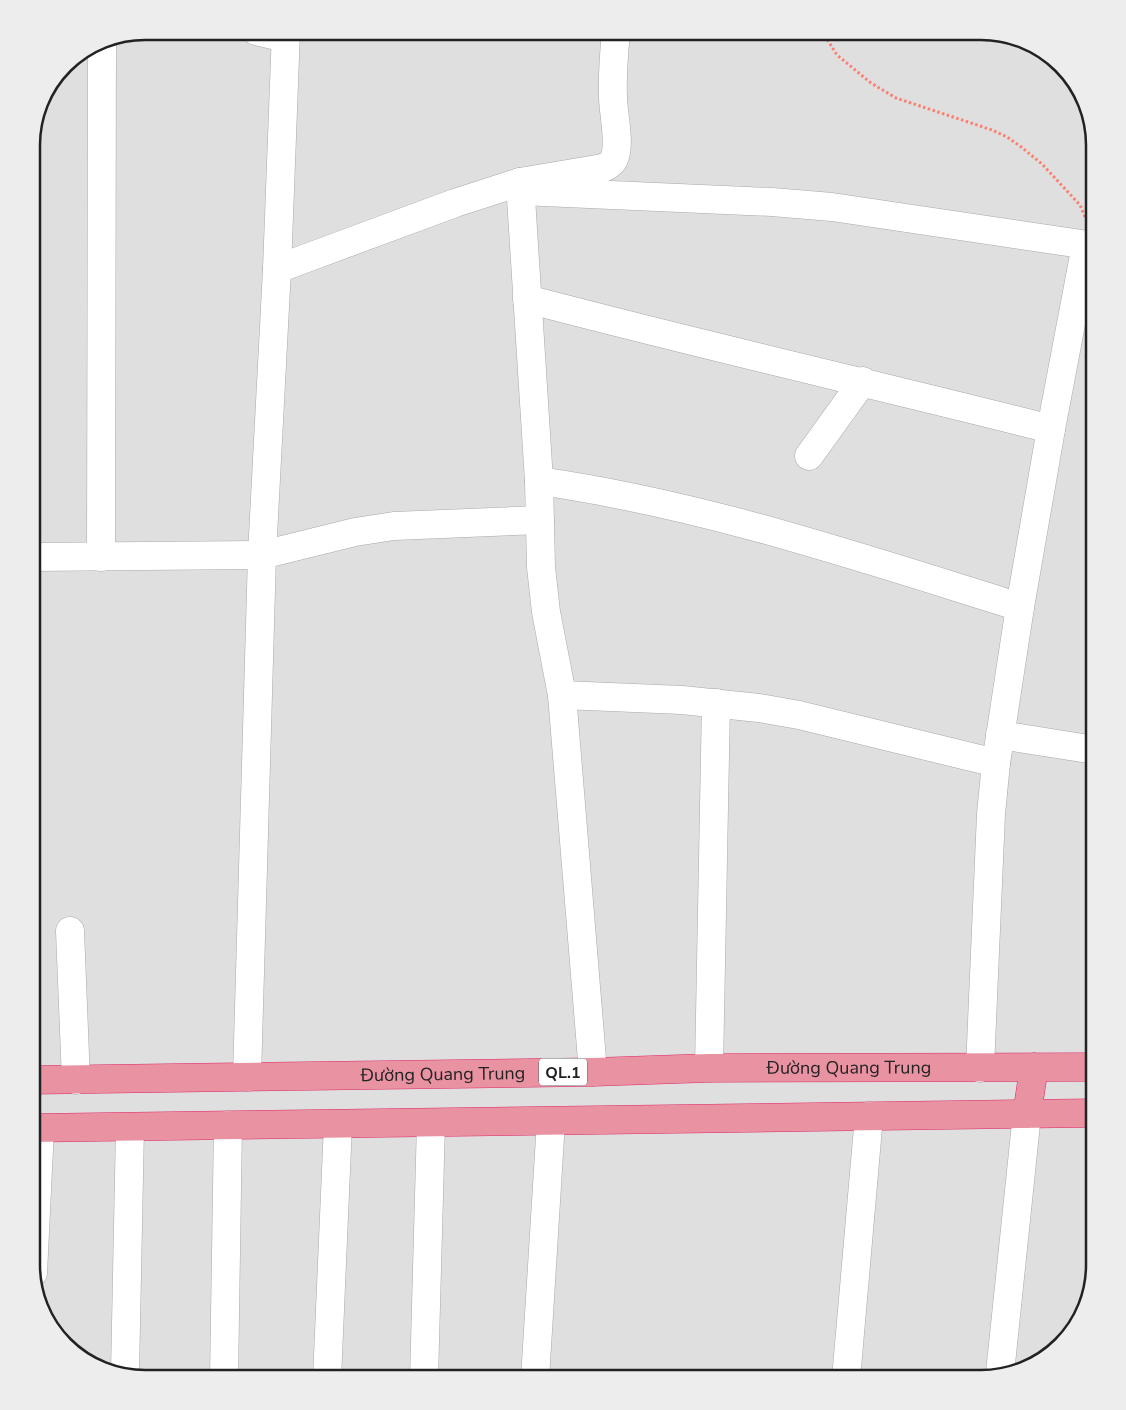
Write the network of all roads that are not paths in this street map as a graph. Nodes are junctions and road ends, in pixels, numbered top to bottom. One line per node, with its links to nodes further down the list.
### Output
1 (285, 40): 7 (street)
2 (615, 40): 4 (street)
3 (102, 49): 16 (street)
4 (521, 186): 5 (street); 7 (street); 8 (street)
5 (1086, 244)
6 (1086, 268): 10 (street)
7 (277, 269): 14 (street)
8 (528, 299): 9 (street); 12 (street)
9 (863, 381): 10 (street); 11 (street)
10 (1051, 428): 17 (street)
11 (808, 456)
12 (539, 481): 13 (street); 17 (street)
13 (540, 520): 14 (street); 18 (street)
14 (262, 555): 16 (street); 29 (street)
15 (40, 557): 16 (street)
16 (101, 557)
17 (1020, 607): 20 (street)
18 (562, 695): 19 (street); 28 (street)
19 (716, 703): 22 (street); 26 (street)
20 (1000, 735): 21 (street); 22 (street)
21 (1086, 749)
22 (996, 763): 27 (street)
23 (70, 931): 31 (street)
24 (1086, 1066): 25 (highway, Đường Quang Trung / QL.1)
25 (1034, 1067): 27 (highway, Đường Quang Trung / QL.1); 33 (highway)
26 (709, 1068): 27 (highway, Đường Quang Trung / QL.1); 28 (highway, Đường Quang Trung / QL.1)
27 (980, 1068)
28 (593, 1072): 29 (highway, Đường Quang Trung / QL.1)
29 (247, 1077): 31 (highway, Đường Quang Trung / QL.1)
30 (40, 1080): 31 (highway, Đường Quang Trung / QL.1)
31 (76, 1080)
32 (1086, 1113): 33 (highway)
33 (1027, 1114): 34 (highway); 42 (street)
34 (869, 1116): 35 (highway); 47 (street)
35 (551, 1121): 36 (highway); 46 (street)
36 (431, 1123): 37 (highway); 45 (street)
37 (338, 1124): 38 (highway); 44 (street)
38 (228, 1126): 39 (highway); 43 (street)
39 (130, 1127): 40 (highway); 41 (street)
40 (40, 1128)
41 (125, 1368)
42 (1001, 1368)
43 (224, 1370)
44 (327, 1370)
45 (424, 1370)
46 (536, 1370)
47 (847, 1370)

